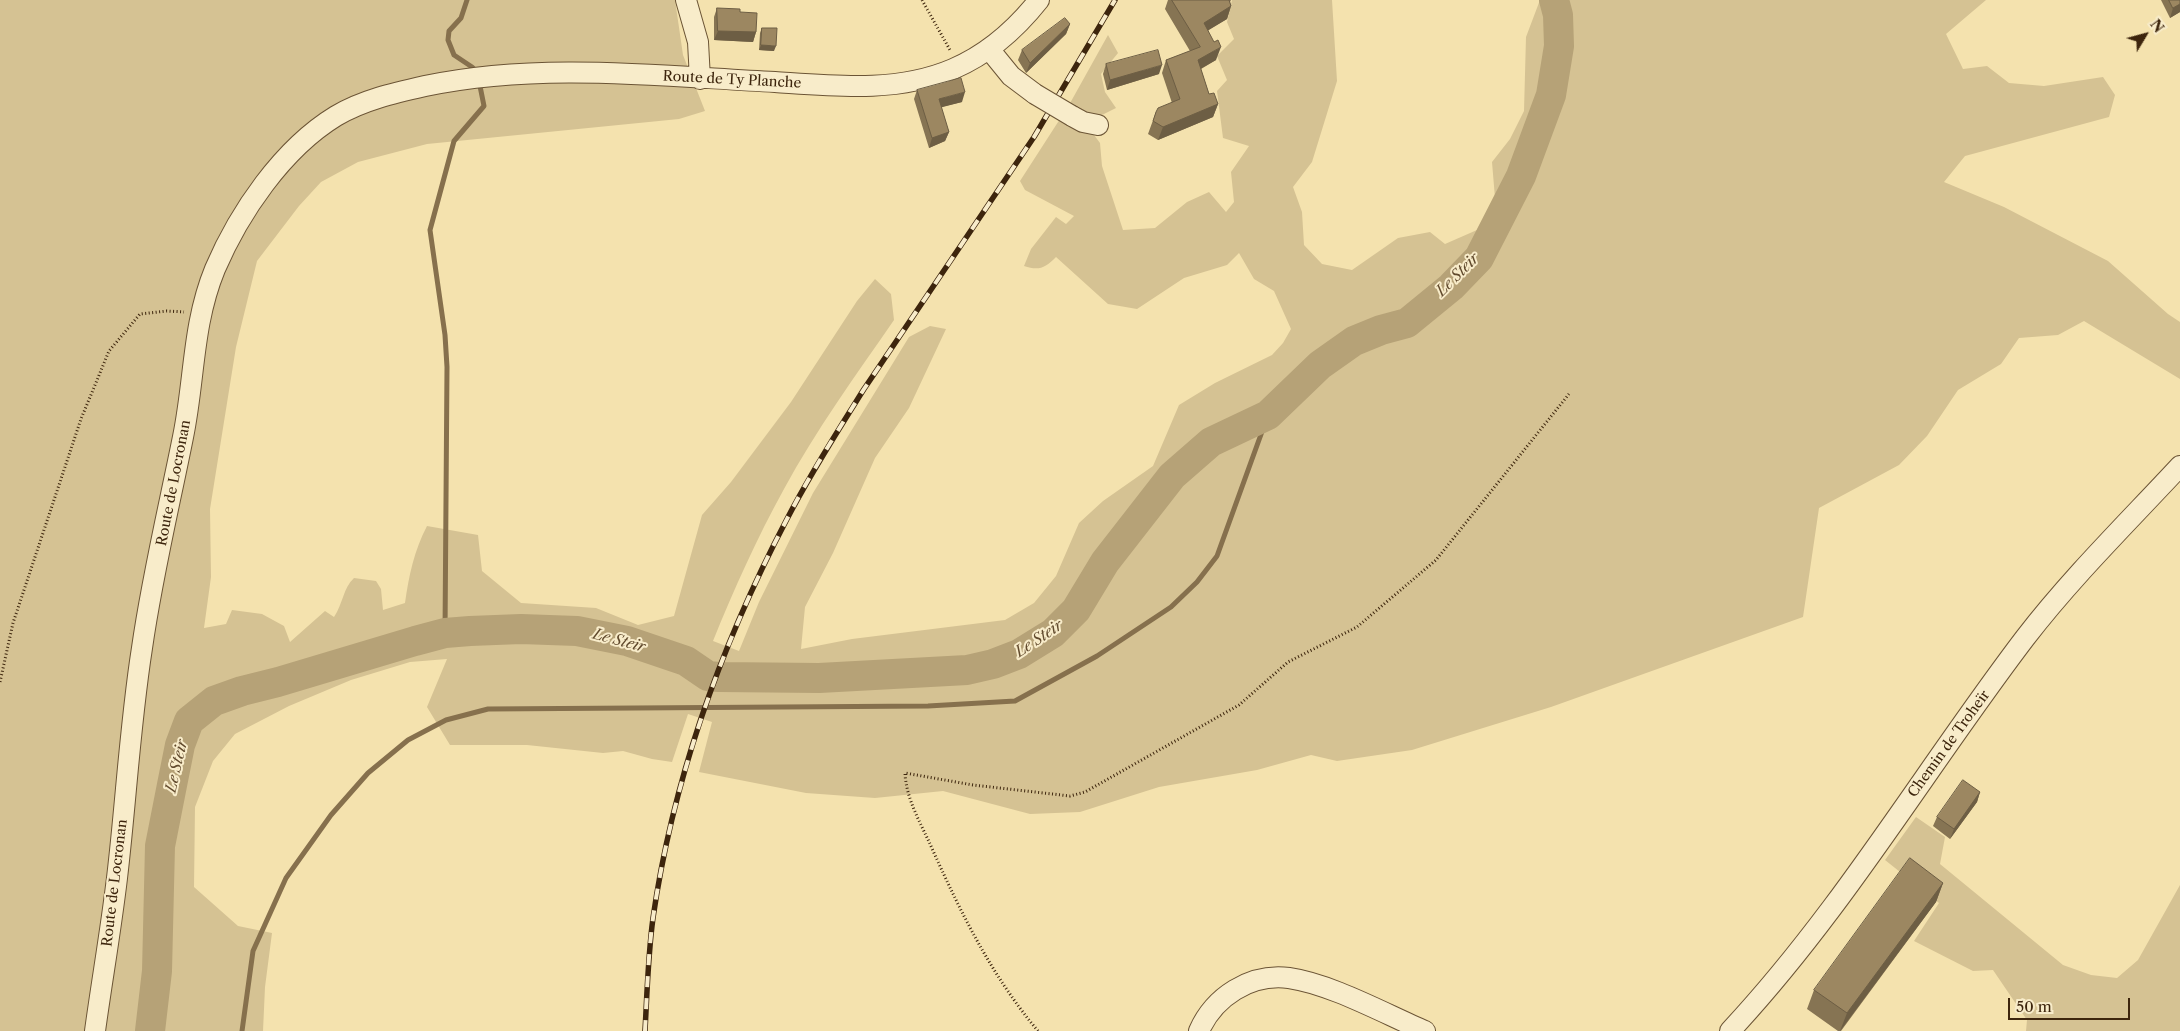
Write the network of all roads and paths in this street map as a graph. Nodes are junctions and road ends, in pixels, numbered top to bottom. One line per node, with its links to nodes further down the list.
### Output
1 (686, 0): 7 (street)
2 (922, 0): 5 (path)
3 (1039, 0): 4 (street, Route de Ty Planche)
4 (989, 49): 5 (street, Route de Ty Planche); 8 (street, bridge)
5 (961, 65): 7 (street, Route de Ty Planche)
6 (475, 78): 7 (street, Route de Ty Planche); 9 (street, Route de Locronan)
7 (700, 79)
8 (1098, 125)
9 (201, 313): 12 (path); 13 (street, Route de Locronan)
10 (1569, 394): 14 (path)
11 (2180, 466): 17 (street, Chemin de Troheïr)
12 (0, 682)
13 (95, 1031)
14 (1038, 1031)
15 (1199, 1031): 16 (street)
16 (1425, 1031)
17 (1730, 1031)

